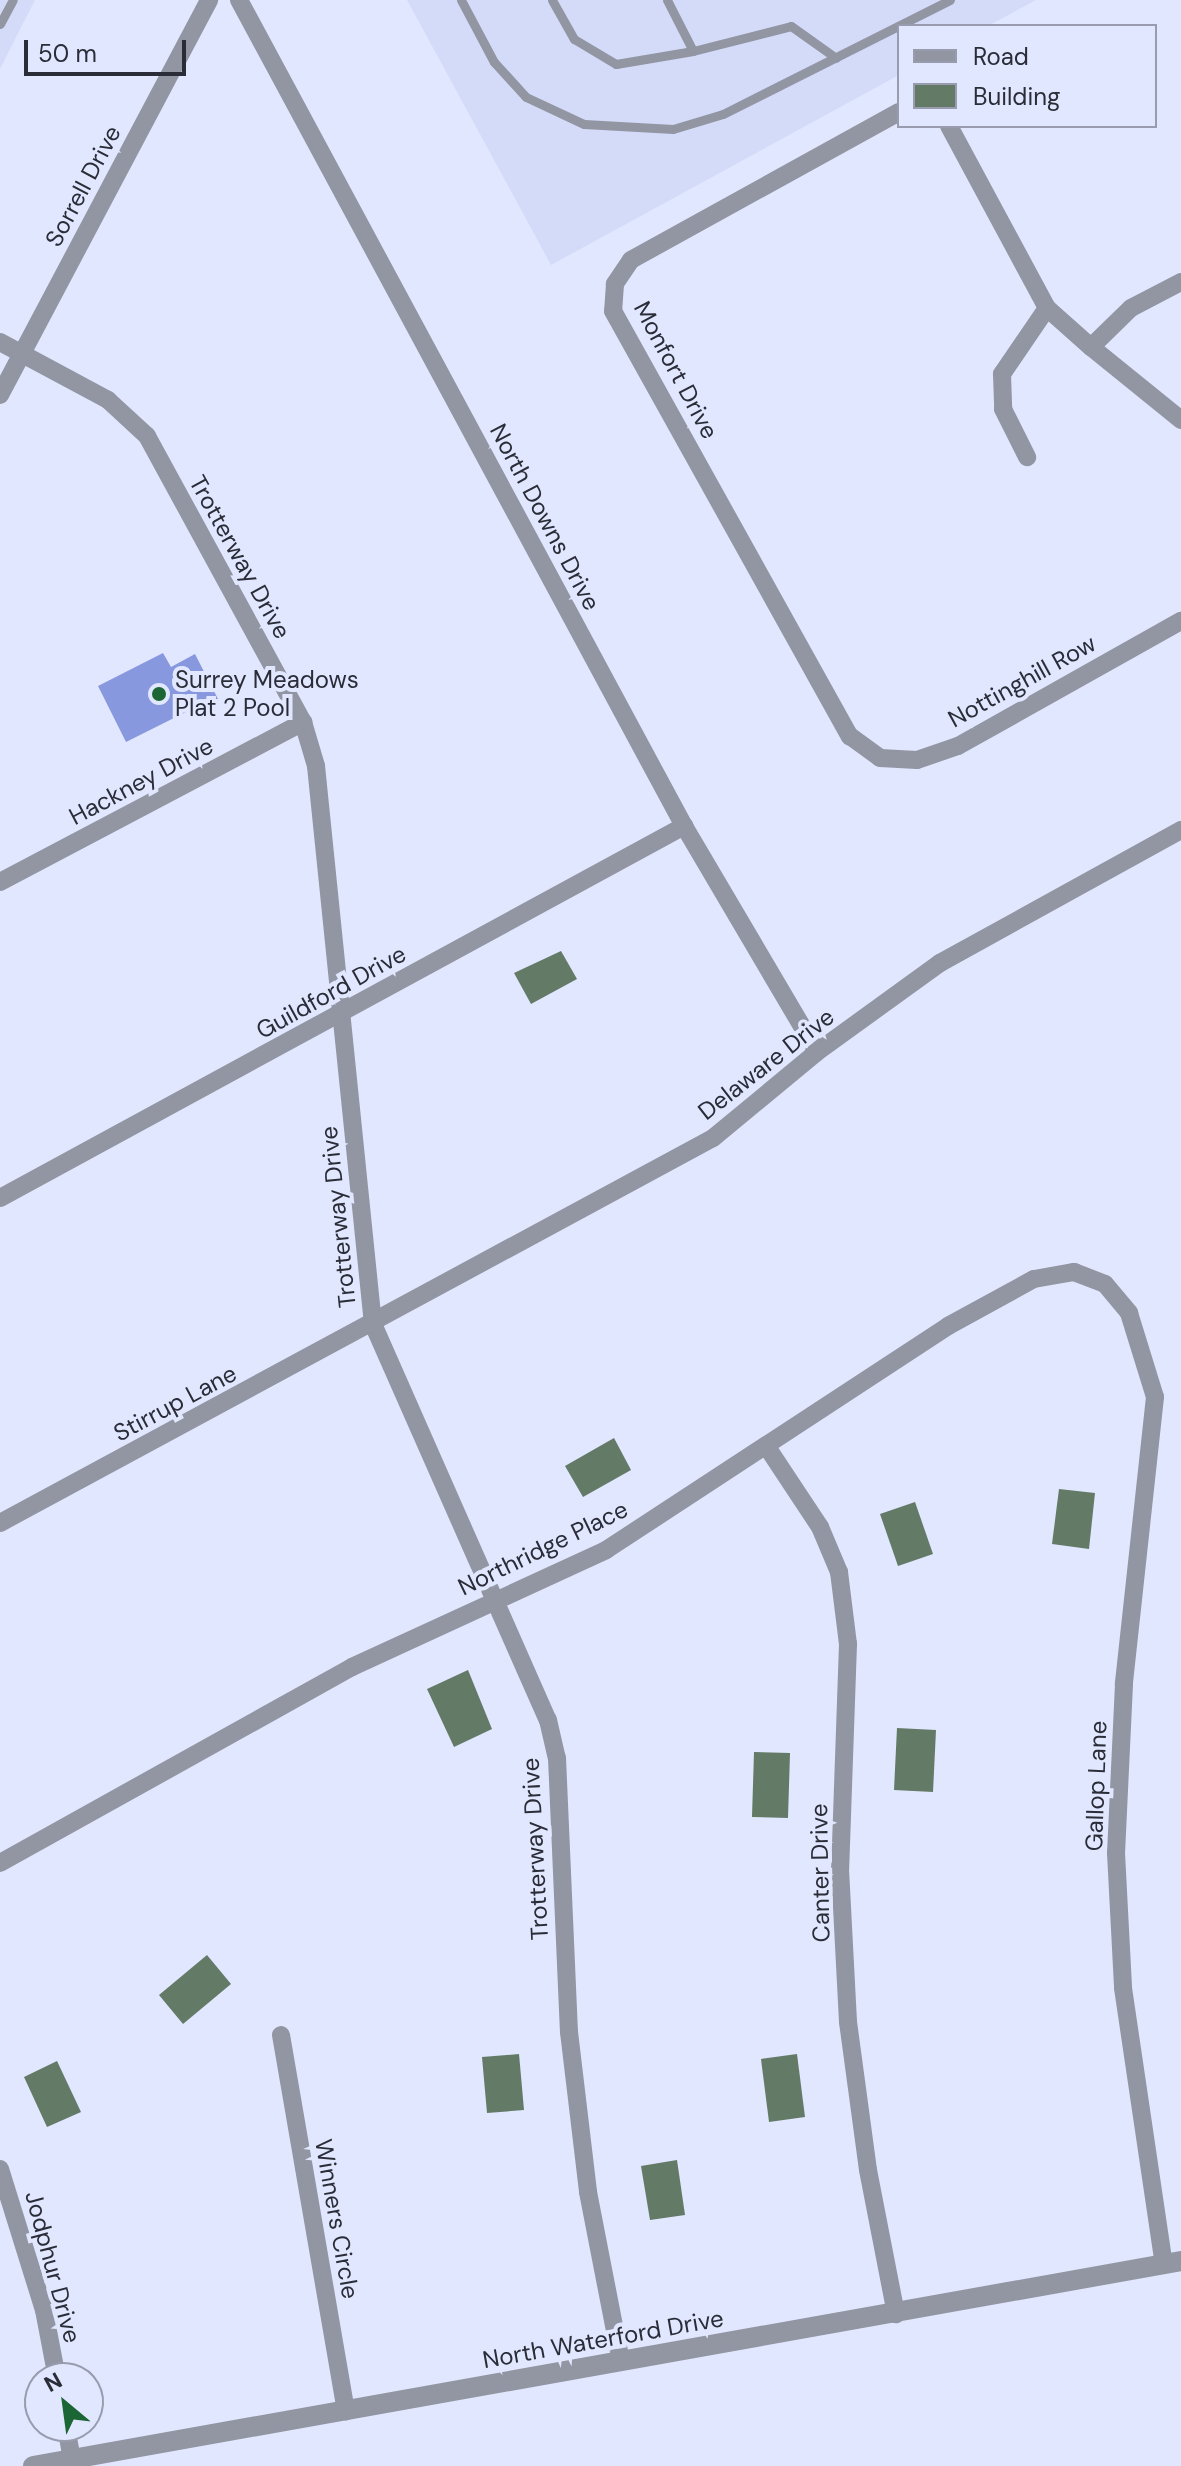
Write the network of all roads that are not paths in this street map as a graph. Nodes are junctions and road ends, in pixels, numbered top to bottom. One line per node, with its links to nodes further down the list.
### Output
1 (13, 0): 8 (lane)
2 (209, 0): 19 (street, Sorrell Drive)
3 (239, 0): 26 (street, North Downs Drive)
4 (461, 0): 12 (lane)
5 (552, 0): 11 (lane)
6 (667, 0): 11 (lane)
7 (950, 0): 9 (lane)
8 (0, 24)
9 (903, 24)
10 (897, 27): 12 (lane)
11 (693, 51): 12 (lane)
12 (836, 58)
13 (897, 113): 25 (street, Monfort Drive)
14 (950, 128): 16 (street)
15 (1181, 282): 18 (street)
16 (1047, 308): 18 (street); 22 (street)
17 (0, 342): 19 (street, Trotterway Drive)
18 (1091, 347): 21 (street)
19 (21, 353): 20 (street, Sorrell Drive); 24 (street, Trotterway Drive)
20 (0, 395)
21 (1181, 420)
22 (1027, 457)
23 (1181, 621): 25 (street, Nottinghill Row)
24 (303, 722): 28 (street, Hackney Drive); 29 (street, Trotterway Drive)
25 (880, 758)
26 (684, 826): 29 (street, Guildford Drive); 30 (street, North Downs Drive)
27 (1181, 830): 30 (street, Delaware Drive)
28 (0, 882)
29 (343, 1014): 31 (street, Guildford Drive); 33 (street, Trotterway Drive)
30 (817, 1052): 33 (street, Delaware Drive)
31 (0, 1198)
32 (1129, 1313): 34 (street, Northridge Place); 40 (street, Gallop Lane)
33 (373, 1324): 35 (street, Stirrup Lane); 36 (street, Trotterway Drive)
34 (767, 1447): 36 (street, Northridge Place); 41 (street, Canter Drive)
35 (0, 1523)
36 (495, 1599): 37 (street, Northridge Place); 42 (street, Trotterway Drive)
37 (0, 1863)
38 (281, 2035): 44 (street, Winners Circle)
39 (0, 2169): 43 (street, Jodphur Drive)
40 (1172, 2262): 41 (street, North Waterford Drive)
41 (896, 2314): 42 (street, North Waterford Drive)
42 (621, 2361): 44 (street, North Waterford Drive)
43 (54, 2362)
44 (346, 2411): 46 (street, North Waterford Drive)
45 (69, 2442): 46 (street)
46 (72, 2459): 47 (street, North Waterford Drive)
47 (33, 2466)

